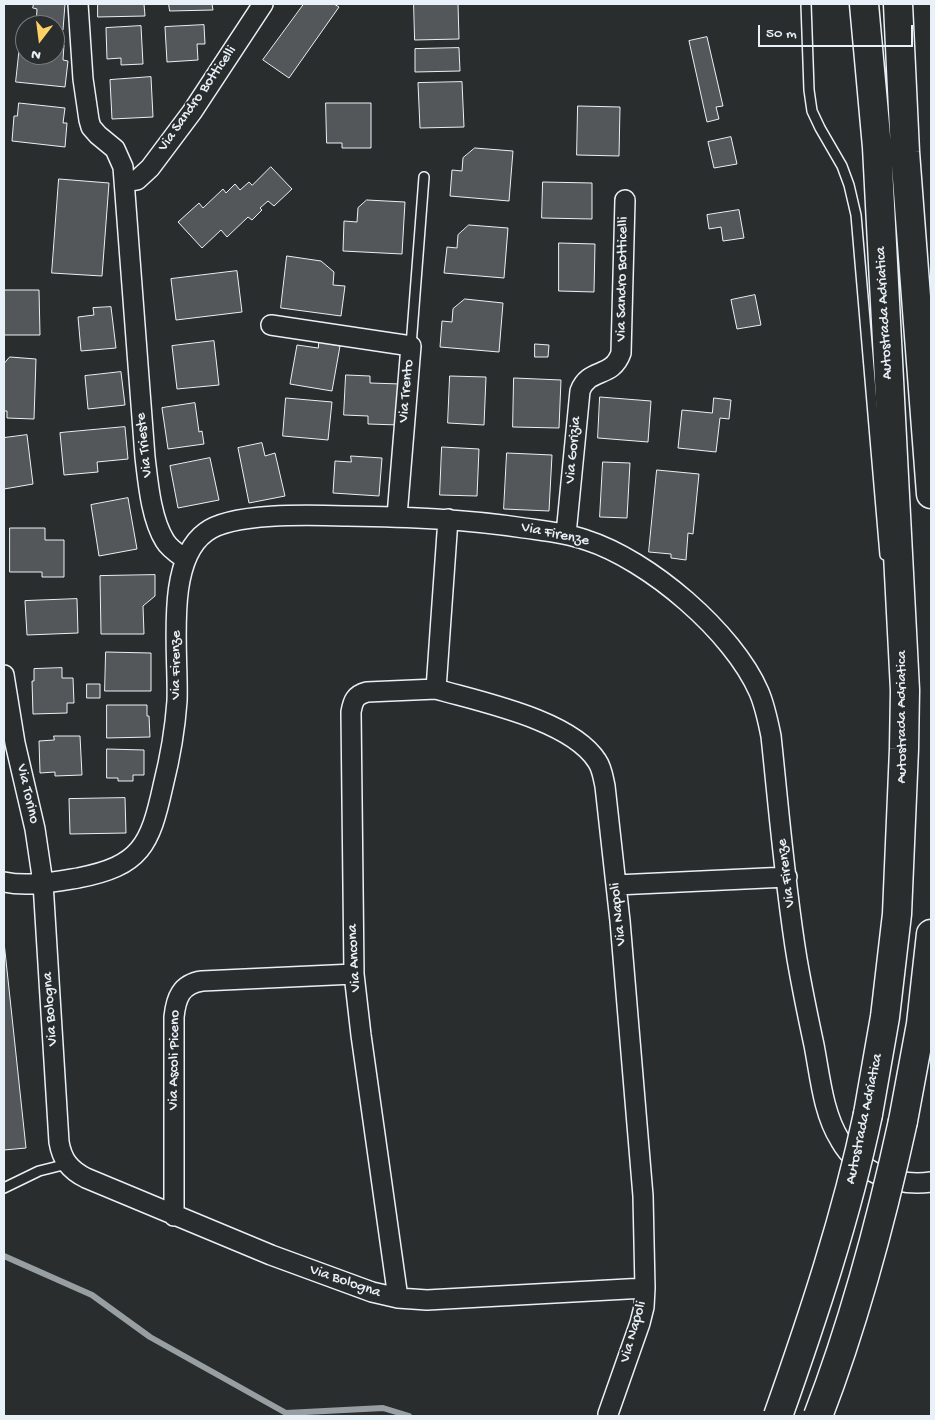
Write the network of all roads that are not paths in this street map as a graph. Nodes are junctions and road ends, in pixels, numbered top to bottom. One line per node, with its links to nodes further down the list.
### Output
1 (78, 4): 7 (street)
2 (262, 4): 7 (street, Via Sandro Botticelli)
3 (806, 4): 17 (lane)
4 (864, 4): 21 (highway, Autostrada Adriatica)
5 (898, 4): 12 (highway, Autostrada Adriatica)
6 (424, 178): 10 (lane)
7 (125, 182): 16 (street, Via Trieste)
8 (625, 200): 11 (street, Via Sandro Botticelli)
9 (271, 325): 10 (street, Via Trento)
10 (411, 346): 13 (street, Via Trento)
11 (596, 375): 15 (street, Via Gorizia)
12 (931, 494)
13 (397, 516): 14 (street, Via Firenze); 16 (street, Via Firenze)
14 (448, 519): 15 (street, Via Firenze); 20 (street)
15 (566, 534): 22 (street, Via Firenze)
16 (185, 559): 24 (street, Via Firenze)
17 (886, 565)
18 (894, 663): 21 (lane)
19 (4, 675): 24 (street, Via Torino)
20 (436, 689): 25 (street, Via Napoli); 27 (street, Via Ancona)
21 (903, 772): 35 (highway, Autostrada Adriatica, bridge)
22 (787, 876): 25 (street); 29 (street, Via Firenze)
23 (4, 882): 24 (street, Via Firenze)
24 (43, 883): 28 (street, Via Bologna)
25 (616, 885): 32 (street, Via Napoli)
26 (931, 934): 36 (highway, bridge)
27 (354, 974): 31 (street, Via Ascoli Piceno); 33 (street, Via Ancona)
28 (67, 1164): 30 (lane); 31 (street, Via Bologna)
29 (931, 1182)
30 (4, 1188)
31 (174, 1216): 33 (street, Via Bologna)
32 (645, 1288): 33 (street, Via Bologna); 34 (street, Via Napoli)
33 (398, 1298)
34 (608, 1414)
35 (778, 1416)
36 (818, 1416)

